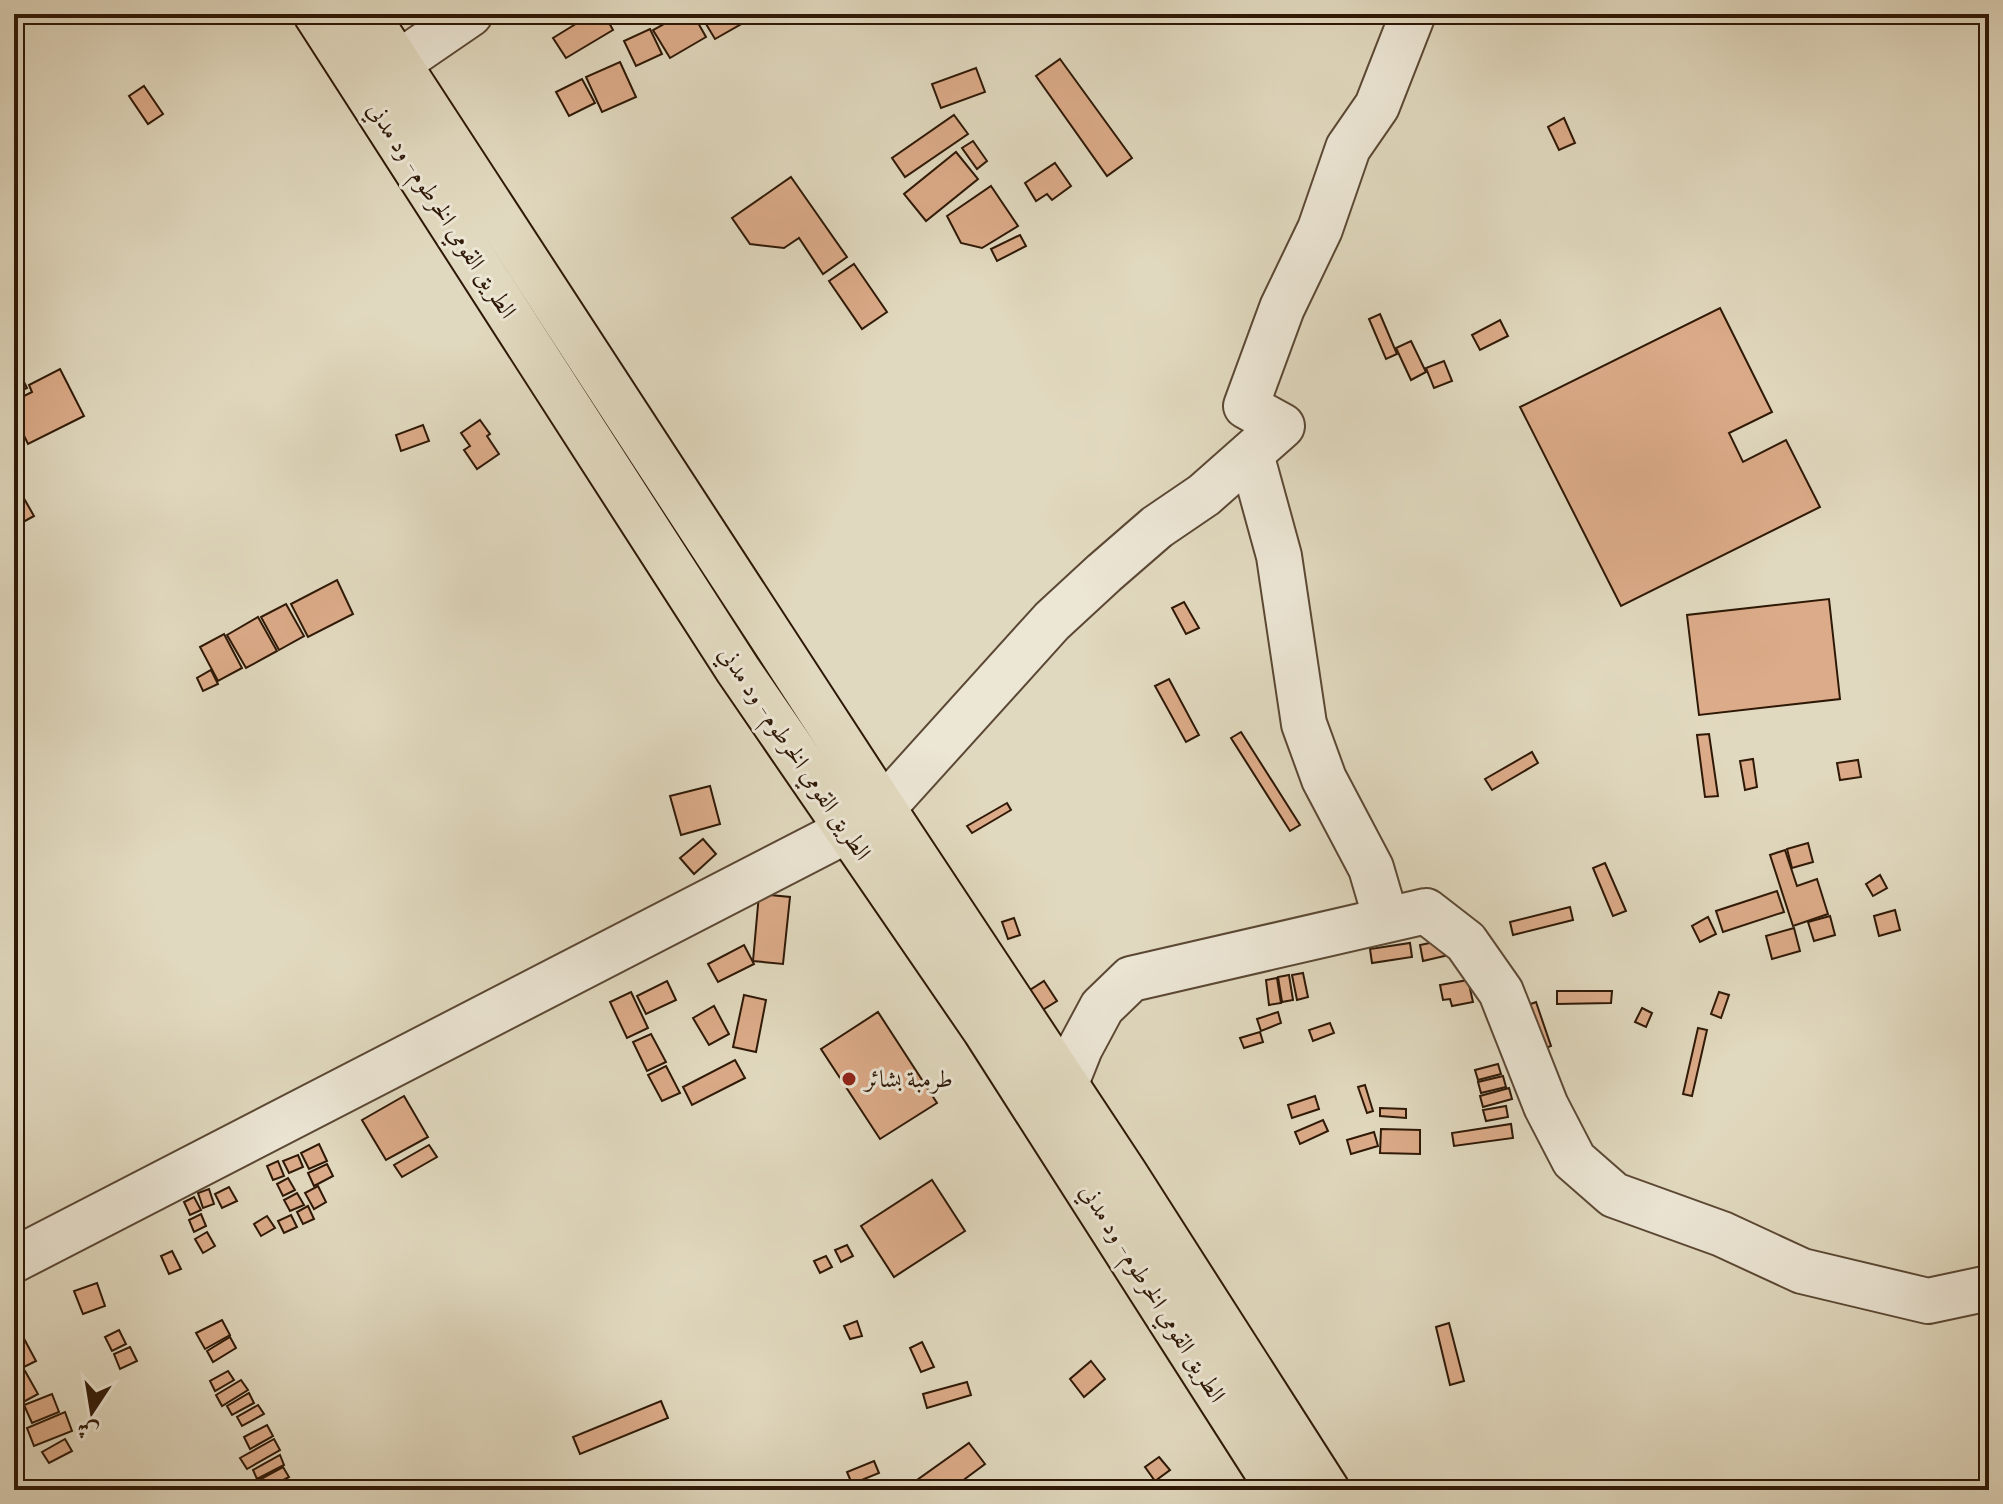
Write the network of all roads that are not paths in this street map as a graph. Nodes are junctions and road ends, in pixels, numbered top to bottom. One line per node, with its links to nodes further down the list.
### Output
1 (316, 14): 8 (highway, الطريق القومي الخرطوم - ود مدني)
2 (366, 14): 5 (highway, الطريق القومي الخرطوم - ود مدني)
3 (470, 14): 5 (street)
4 (1413, 14): 6 (street)
5 (397, 64): 7 (highway, الطريق القومي الخرطوم - ود مدني)
6 (1251, 454): 7 (street); 9 (street)
7 (883, 808): 8 (street); 10 (highway, الطريق القومي الخرطوم - ود مدني)
8 (846, 831): 11 (street); 13 (highway, الطريق القومي الخرطوم - ود مدني)
9 (1386, 919): 10 (street); 12 (street)
10 (1066, 1083): 14 (highway, الطريق القومي الخرطوم - ود مدني)
11 (14, 1260)
12 (1989, 1288)
13 (1279, 1490)
14 (1327, 1490)

